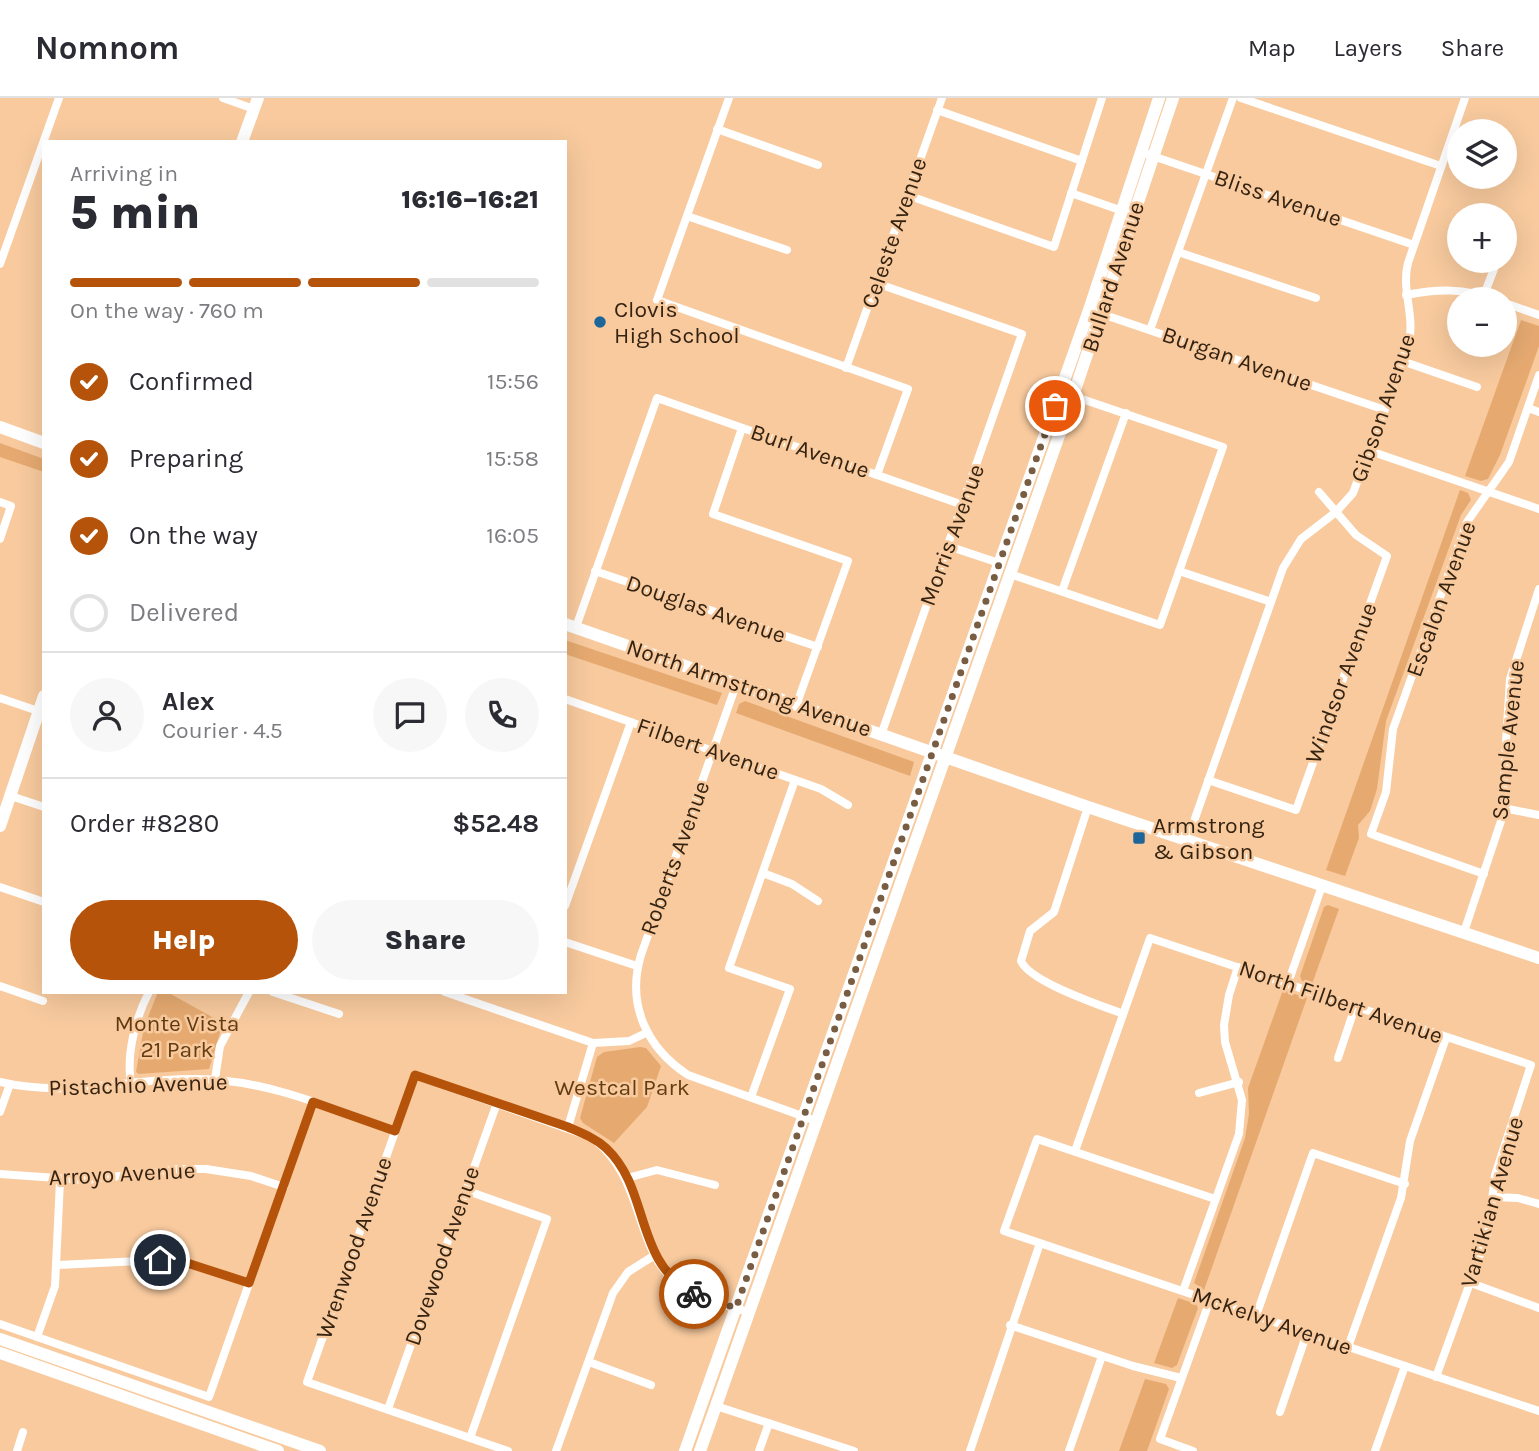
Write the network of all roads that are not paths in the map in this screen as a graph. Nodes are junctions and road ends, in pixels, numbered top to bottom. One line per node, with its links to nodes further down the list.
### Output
1 (59, 98): 14 (street)
2 (223, 98): 11 (street)
3 (729, 98): 13 (street)
4 (942, 98): 12 (street, Celeste Avenue)
5 (1102, 98): 18 (street)
6 (1158, 98): 17 (main road, Bullard Avenue)
7 (1173, 98): 17 (main road, Bullard Avenue)
8 (1233, 98): 21 (street)
9 (1241, 98): 20 (street)
10 (1465, 98): 20 (street, Gibson Avenue)
11 (256, 103): 15 (main road)
12 (937, 110): 18 (street); 23 (street, Celeste Avenue)
13 (717, 129): 19 (street); 25 (street)
14 (44, 140)
15 (243, 140)
16 (42, 146): 29 (street)
17 (1147, 154): 21 (street, Bliss Avenue); 24 (main road, Bullard Avenue)
18 (1082, 161): 22 (street)
19 (818, 165)
20 (1441, 166): 26 (street, Gibson Avenue)
21 (1206, 173): 26 (street, Bliss Avenue); 28 (street)
22 (1071, 193): 23 (street); 24 (street)
23 (907, 195): 30 (street, Celeste Avenue)
24 (1128, 213): 35 (main road, Bullard Avenue)
25 (687, 216): 27 (street); 39 (street)
26 (1414, 245): 32 (street, Gibson Avenue)
27 (787, 250)
28 (1178, 252): 33 (street); 37 (street)
29 (0, 264)
30 (876, 283): 39 (street, Celeste Avenue); 56 (street, Morris Avenue)
31 (1447, 290): 32 (street)
32 (1406, 295): 38 (street, Gibson Avenue)
33 (1316, 299)
34 (1517, 307): 36 (street)
35 (1095, 312): 37 (street, Burgan Avenue); 42 (main road, Bullard Avenue); 55 (main road, Bullard Avenue)
36 (1539, 315)
37 (1150, 330): 44 (street, Burgan Avenue)
38 (1402, 361): 41 (street); 44 (street, Gibson Avenue)
39 (846, 368): 51 (street)
40 (1539, 375): 43 (street, Escalon Avenue)
41 (1477, 387)
42 (1073, 396): 46 (street); 64 (main road, Bullard Avenue)
43 (1528, 408): 45 (street); 53 (street, Escalon Avenue)
44 (1385, 410): 50 (street, Gibson Avenue)
45 (1539, 412)
46 (1126, 413): 63 (street); 66 (street)
47 (0, 427): 49 (main road)
48 (742, 428): 51 (street, Burl Avenue); 62 (street, Burl Avenue); 69 (street)
49 (42, 442)
50 (1370, 452): 53 (street); 58 (street, Gibson Avenue)
51 (877, 475): 56 (street, Burl Avenue)
52 (1319, 492): 58 (street, Gibson Avenue)
53 (1487, 493): 57 (street); 90 (street, Escalon Avenue)
54 (0, 502): 59 (street)
55 (1021, 502): 61 (main road, Bullard Avenue); 64 (main road, Bullard Avenue)
56 (963, 505): 60 (street, Morris Avenue)
57 (1539, 509)
58 (1336, 512): 67 (street, Gibson Avenue); 80 (street, Windsor Avenue)
59 (0, 539)
60 (948, 547): 61 (street); 76 (street, Morris Avenue)
61 (999, 563): 78 (main road, Bullard Avenue)
62 (595, 571): 68 (street); 69 (street, Douglas Avenue)
63 (1179, 571): 66 (street); 67 (street)
64 (1010, 573): 66 (street); 78 (main road, Bullard Avenue)
65 (1539, 589): 85 (street, Sample Avenue)
66 (1062, 591)
67 (1271, 601): 80 (street, Gibson Avenue)
68 (570, 625): 70 (main road, North Armstrong Avenue)
69 (818, 647): 73 (street)
70 (736, 685): 73 (main road, North Armstrong Avenue); 77 (street, Roberts Avenue)
71 (0, 698): 74 (street)
72 (567, 700): 75 (street, Filbert Avenue)
73 (796, 706): 76 (main road, North Armstrong Avenue)
74 (41, 712): 81 (main road)
75 (631, 722): 77 (street, Filbert Avenue); 93 (street)
76 (881, 735): 78 (main road, North Armstrong Avenue)
77 (713, 751): 79 (street, Filbert Avenue); 99 (street, Roberts Avenue)
78 (938, 755): 84 (main road, North Armstrong Avenue); 126 (main road, Bullard Avenue)
79 (795, 780): 82 (street, Filbert Avenue); 89 (street)
80 (1208, 780): 88 (street, Gibson Avenue)
81 (11, 796): 83 (street); 87 (main road)
82 (848, 805)
83 (42, 806)
84 (1088, 807): 88 (main road, North Armstrong Avenue); 110 (street)
85 (1503, 808): 86 (street); 90 (street, Sample Avenue)
86 (1539, 815)
87 (0, 826)
88 (1187, 841): 91 (main road, North Armstrong Avenue)
89 (763, 873): 95 (street); 122 (street)
90 (1484, 874): 96 (street, Sample Avenue)
91 (1322, 886): 96 (main road, North Armstrong Avenue); 101 (street)
92 (0, 887): 94 (street)
93 (567, 900)
94 (42, 901)
95 (818, 901)
96 (1464, 932): 98 (main road)
97 (567, 943): 99 (street)
98 (1539, 958)
99 (637, 967): 111 (street, Roberts Avenue)
100 (1238, 967): 101 (street, North Filbert Avenue); 110 (street, North Filbert Avenue); 118 (street)
101 (1288, 983): 108 (street, North Filbert Avenue)
102 (0, 986): 107 (street)
103 (148, 994): 120 (street)
104 (248, 994): 116 (street)
105 (279, 994): 109 (street)
106 (451, 994): 113 (street)
107 (43, 1001)
108 (1354, 1007): 112 (street, North Filbert Avenue); 114 (street)
109 (339, 1014)
110 (1123, 1014): 129 (street)
111 (646, 1033): 113 (street); 122 (street)
112 (1446, 1038): 115 (street, North Filbert Avenue); 133 (street)
113 (593, 1043): 127 (street)
114 (1338, 1058)
115 (1531, 1065): 137 (street, Vartikian Avenue)
116 (215, 1079): 120 (street, Pistachio Avenue); 123 (street, Pistachio Avenue)
117 (0, 1082): 119 (street, Pistachio Avenue)
118 (1239, 1082): 121 (street); 138 (street)
119 (10, 1084): 120 (street, Pistachio Avenue); 125 (street)
120 (131, 1085)
121 (1199, 1093)
122 (751, 1097): 126 (street)
123 (313, 1102): 128 (street, Pistachio Avenue); 135 (street)
124 (497, 1103): 127 (street); 128 (street, Wrenwood Avenue); 136 (street, Dovewood Avenue)
125 (0, 1112)
126 (809, 1119): 148 (main road, Bullard Avenue)
127 (568, 1127): 131 (street)
128 (395, 1131): 165 (street, Wrenwood Avenue)
129 (1075, 1151): 138 (street); 140 (street, McKelvy Avenue)
130 (0, 1174): 132 (street, Arroyo Avenue)
131 (627, 1178): 134 (street); 141 (street)
132 (60, 1181): 135 (street, Arroyo Avenue); 142 (street)
133 (1405, 1184): 149 (street); 155 (street)
134 (715, 1185)
135 (284, 1187): 143 (street)
136 (466, 1191): 165 (street, Dovewood Avenue); 170 (street)
137 (1493, 1197): 139 (street); 144 (street, Vartikian Avenue)
138 (1215, 1199): 145 (street)
139 (1539, 1204)
140 (1040, 1243): 145 (street, McKelvy Avenue); 151 (street)
141 (654, 1255): 148 (street); 159 (street)
142 (58, 1265): 143 (street); 153 (street)
143 (249, 1283): 153 (street)
144 (1471, 1283): 147 (street); 161 (street, Vartikian Avenue)
145 (1184, 1291): 146 (street, McKelvy Avenue)
146 (1210, 1300): 149 (street, McKelvy Avenue); 162 (street)
147 (1539, 1308)
148 (742, 1310): 158 (main road, Bullard Avenue); 164 (main road, Bullard Avenue)
149 (1256, 1316): 152 (street, McKelvy Avenue)
150 (0, 1324): 153 (street)
151 (1010, 1325): 157 (street); 180 (street)
152 (1307, 1333): 155 (street, McKelvy Avenue); 167 (street)
153 (37, 1337)
154 (0, 1339): 173 (main road)
155 (1348, 1347): 160 (street, McKelvy Avenue)
156 (0, 1353): 172 (main road)
157 (1102, 1356): 162 (street); 181 (street)
158 (718, 1358): 164 (main road); 176 (main road, Bullard Avenue)
159 (589, 1362): 163 (street); 175 (street)
160 (1405, 1366): 161 (street, McKelvy Avenue); 183 (street)
161 (1436, 1377): 166 (street, McKelvy Avenue)
162 (1181, 1378): 182 (street)
163 (651, 1385)
164 (716, 1406): 168 (street); 177 (main road, Bullard Avenue)
165 (388, 1409): 170 (street)
166 (1539, 1411)
167 (1280, 1412)
168 (769, 1423): 178 (street); 179 (street)
169 (23, 1432): 171 (street)
170 (470, 1438): 174 (street)
171 (17, 1451)
172 (278, 1451)
173 (320, 1451)
174 (508, 1451)
175 (556, 1451)
176 (685, 1451)
177 (700, 1451)
178 (760, 1451)
179 (854, 1451)
180 (970, 1451)
181 (1069, 1451)
182 (1193, 1451)
183 (1375, 1451)

